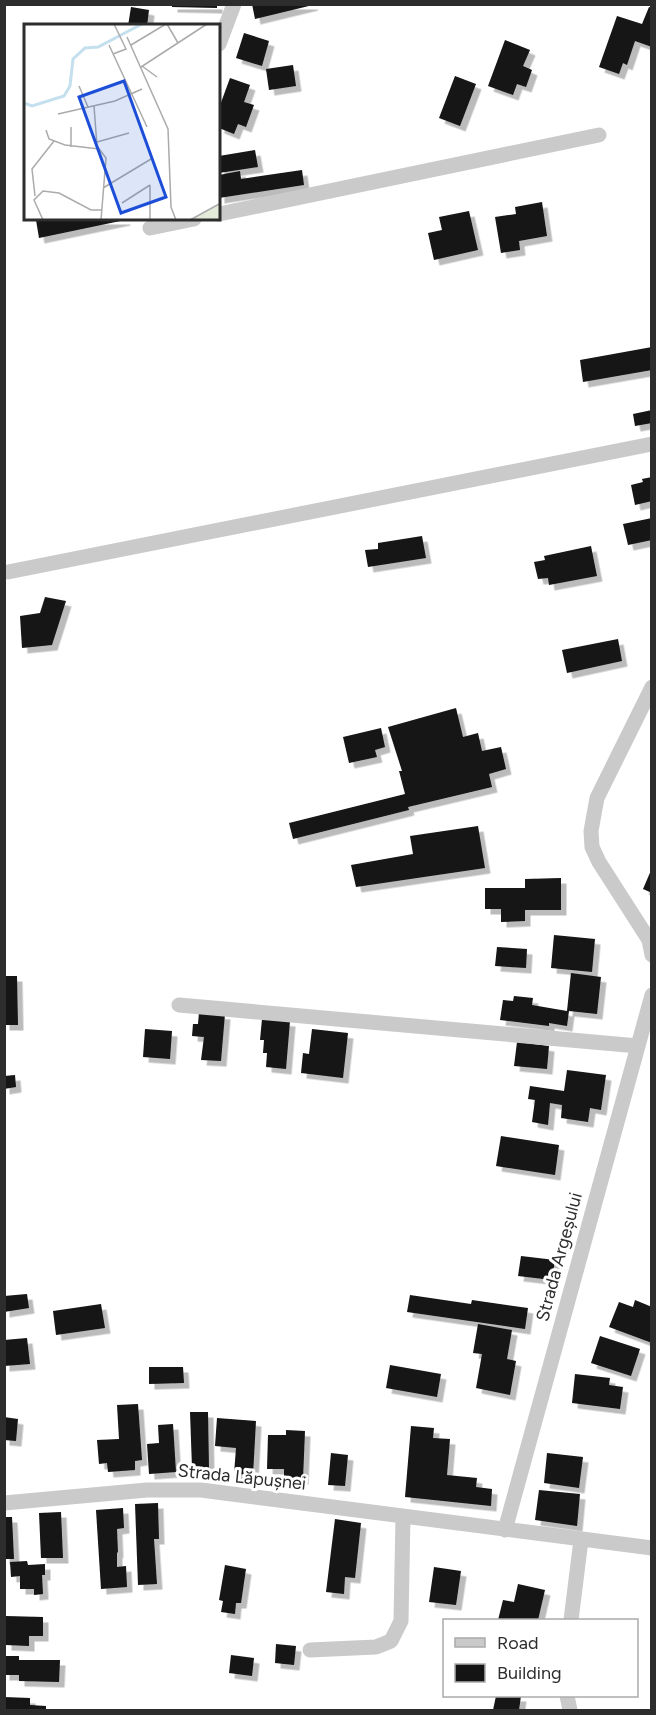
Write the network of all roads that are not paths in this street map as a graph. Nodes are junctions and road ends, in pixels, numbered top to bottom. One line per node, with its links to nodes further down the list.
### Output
1 (234, 4): 2 (street)
2 (220, 41)
3 (599, 135): 4 (street)
4 (220, 214)
5 (185, 220): 6 (street)
6 (151, 224)
7 (651, 444): 8 (street)
8 (8, 572)
9 (651, 687): 10 (street)
10 (651, 945)
11 (651, 995): 13 (street, Strada Argeșului)
12 (179, 1005): 13 (street)
13 (638, 1046): 16 (street, Strada Argeșului)
14 (4, 1503): 15 (street, Strada Lăpușnei)
15 (403, 1516): 16 (street, Strada Lăpușnei); 20 (street)
16 (505, 1530): 17 (street, Strada Lăpușnei)
17 (581, 1540): 18 (street, Strada Lăpușnei); 19 (street)
18 (651, 1548)
19 (571, 1619)
20 (310, 1650)

